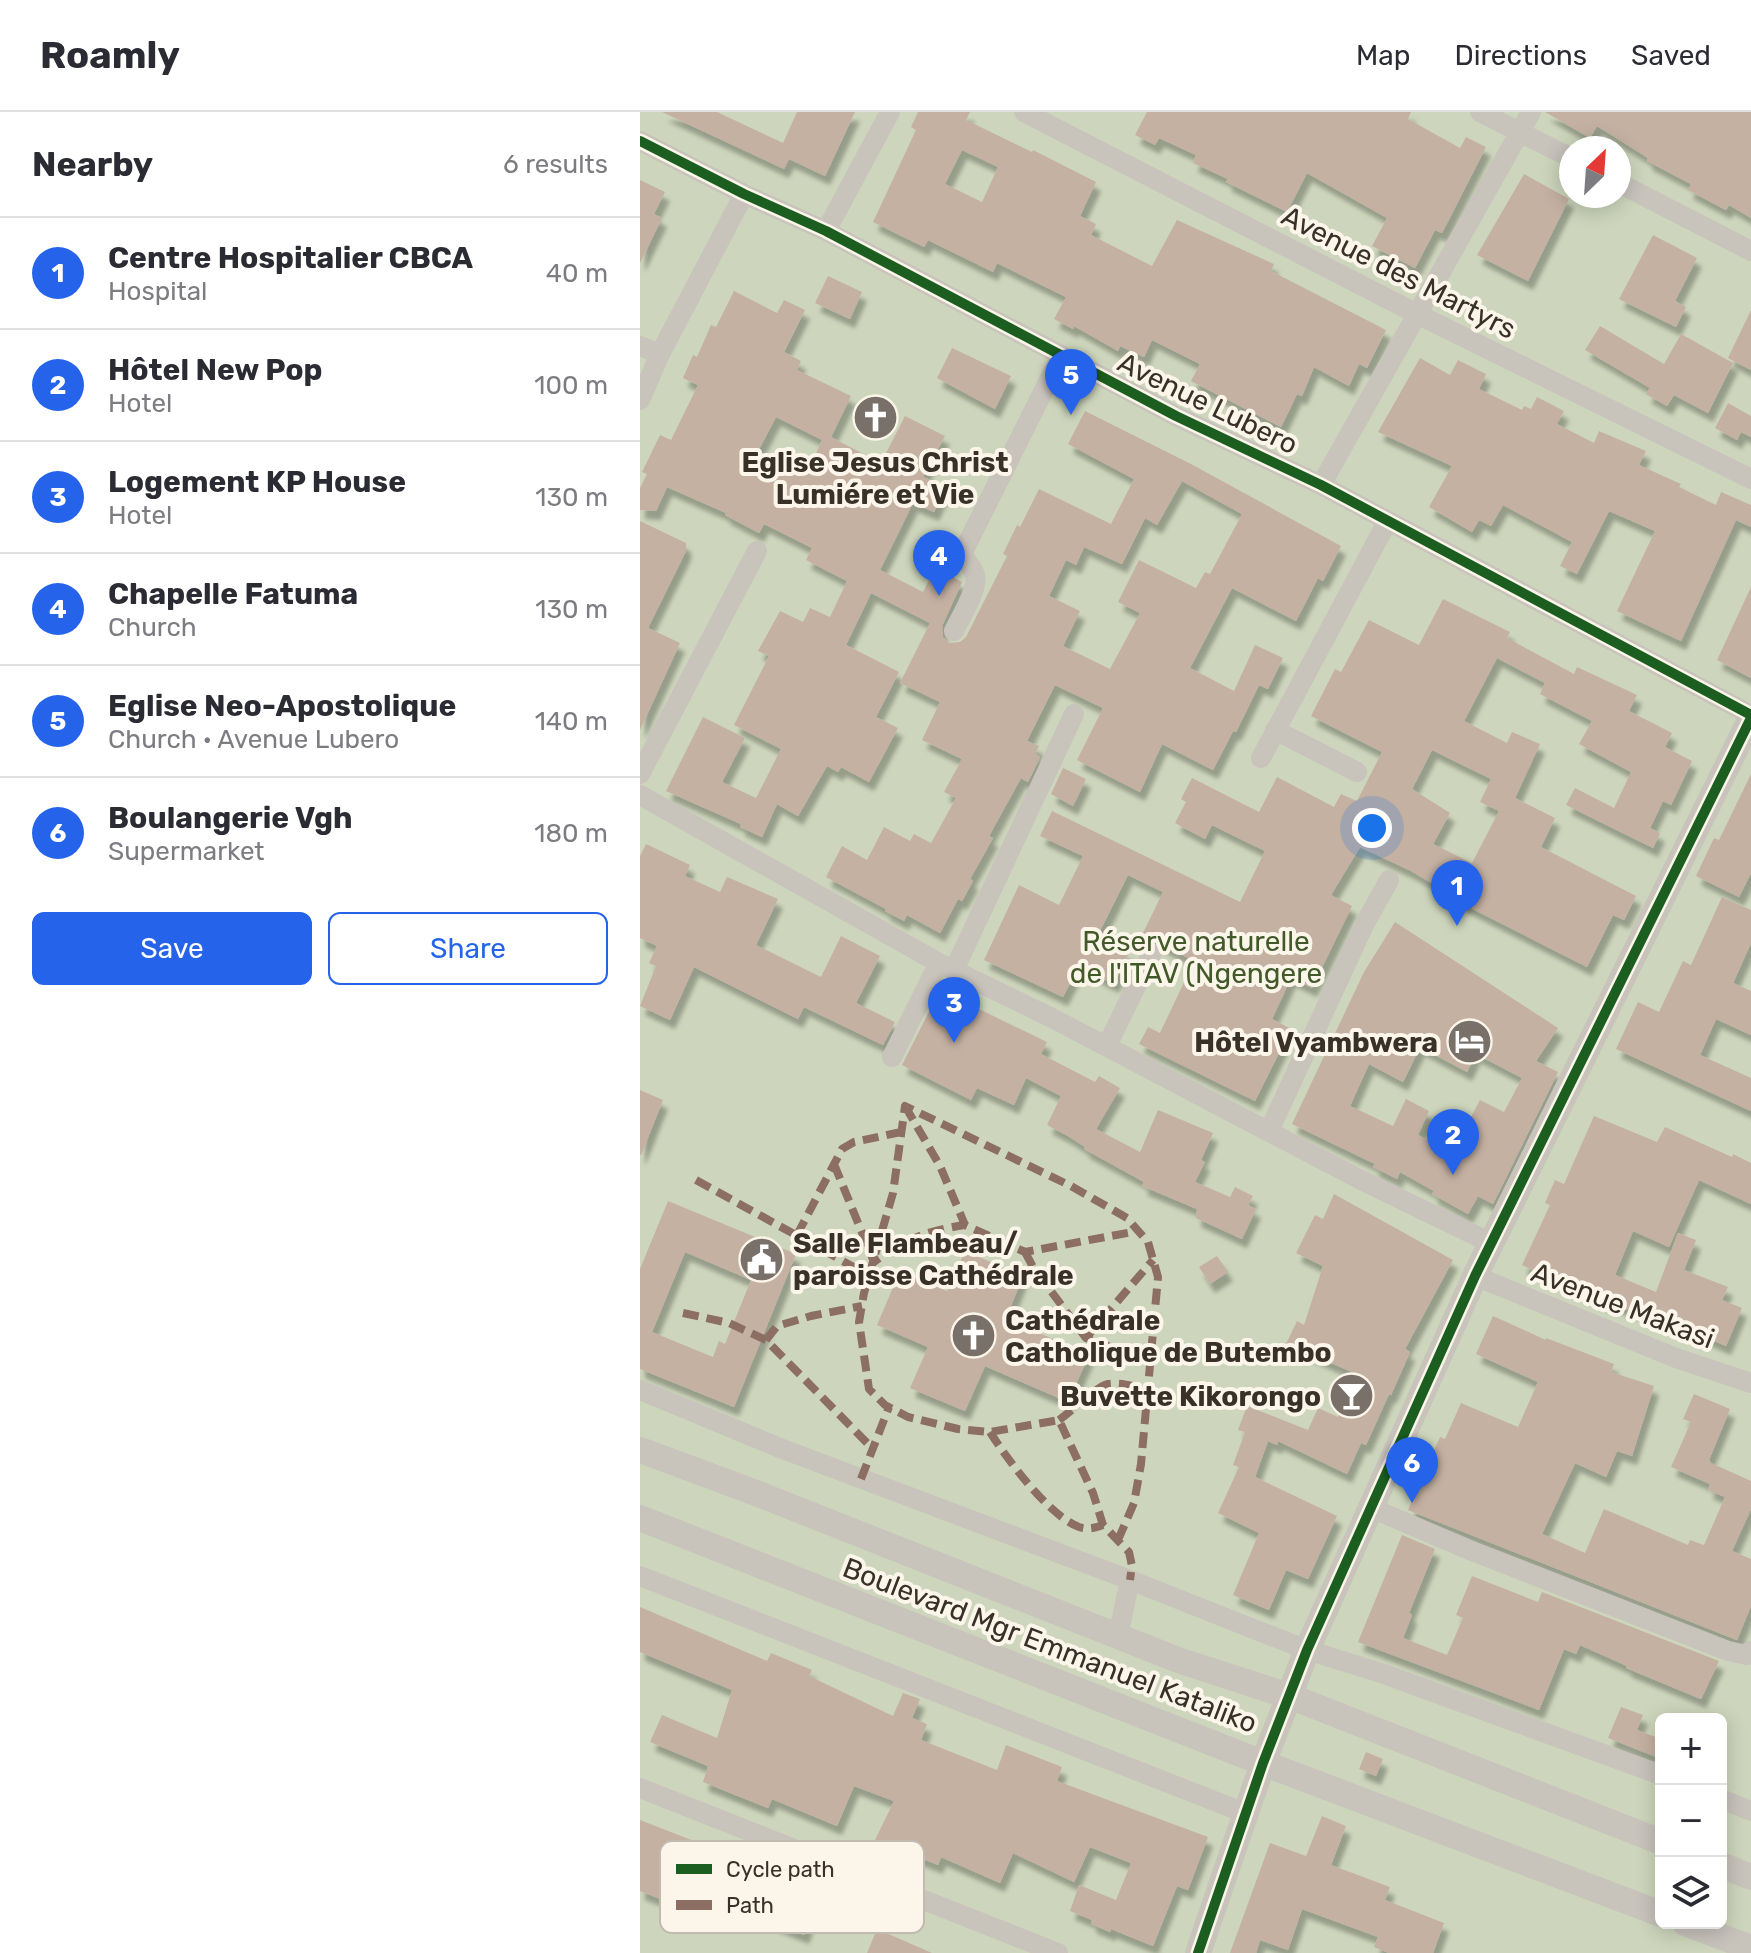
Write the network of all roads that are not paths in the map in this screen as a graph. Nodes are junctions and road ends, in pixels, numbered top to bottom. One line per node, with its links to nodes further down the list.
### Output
1 (890, 112): 10 (street)
2 (1024, 112): 12 (street, Avenue des Martyrs)
3 (1480, 112): 5 (street)
4 (1531, 112): 5 (street)
5 (1519, 131): 7 (street); 12 (street)
6 (640, 141): 9 (street, Avenue Lubero)
7 (1559, 152)
8 (1631, 189): 11 (street)
9 (744, 194): 10 (street, Avenue Lubero); 14 (street)
10 (826, 231): 15 (street, Avenue Lubero)
11 (1751, 251)
12 (1416, 313): 17 (street, Avenue des Martyrs); 18 (street)
13 (640, 346): 14 (street)
14 (660, 354): 16 (street)
15 (1061, 356): 18 (street, Avenue Lubero); 21 (street)
16 (640, 400)
17 (1751, 479)
18 (1321, 485): 19 (street, Avenue Lubero)
19 (1387, 522): 23 (street, Avenue Lubero); 24 (street)
20 (757, 551): 27 (street)
21 (954, 631)
22 (1074, 714): 31 (street)
23 (1751, 716): 35 (street)
24 (1275, 730): 25 (street); 26 (street)
25 (1261, 758)
26 (1357, 772)
27 (640, 774)
28 (640, 795): 31 (street)
29 (1389, 880): 34 (street)
30 (1152, 953): 32 (street)
31 (947, 966): 32 (street); 33 (street)
32 (1107, 1046): 34 (street)
33 (892, 1057)
34 (1269, 1131): 35 (street)
35 (1491, 1243): 36 (street)
36 (1475, 1276): 37 (street, Avenue Makasi); 40 (street)
37 (1749, 1376)
38 (640, 1390): 43 (street)
39 (640, 1450): 44 (street, Boulevard Mgr Emmanuel Kataliko)
40 (1371, 1508): 45 (street); 46 (street)
41 (640, 1518): 48 (street, Boulevard Mgr Emmanuel Kataliko)
42 (640, 1576): 53 (street)
43 (1130, 1580): 44 (street); 45 (street)
44 (1118, 1636): 47 (street, Boulevard Mgr Emmanuel Kataliko)
45 (1307, 1650): 47 (street); 49 (street)
46 (1751, 1651)
47 (1289, 1696): 48 (street); 54 (street, Boulevard Mgr Emmanuel Kataliko)
48 (1263, 1763): 53 (street); 59 (street, Boulevard Mgr Emmanuel Kataliko)
49 (1655, 1773)
50 (640, 1788): 55 (street)
51 (1727, 1801): 52 (street)
52 (1751, 1811)
53 (1245, 1813): 63 (street)
54 (1655, 1840)
55 (774, 1841)
56 (1727, 1867): 57 (street)
57 (1751, 1877)
58 (924, 1900): 62 (street)
59 (1655, 1912)
60 (1701, 1929): 61 (street)
61 (1751, 1948)
62 (1058, 1953)
63 (1198, 1953)

